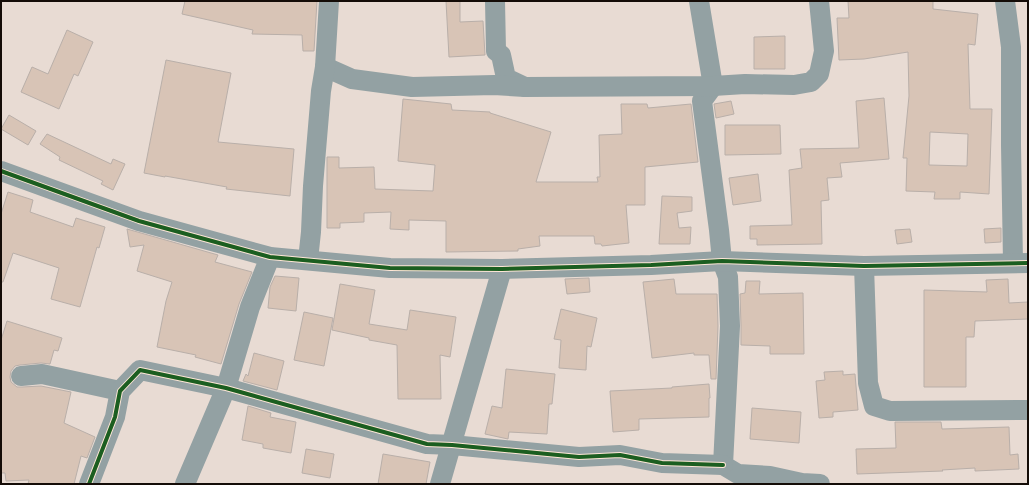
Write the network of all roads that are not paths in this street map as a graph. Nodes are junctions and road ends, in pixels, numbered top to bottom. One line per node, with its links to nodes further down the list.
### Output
1 (329, 1): 7 (street)
2 (495, 1): 6 (street)
3 (699, 1): 10 (street)
4 (819, 1): 10 (street)
5 (1005, 1): 17 (street)
6 (496, 51): 9 (street); 11 (street)
7 (325, 67): 8 (street); 12 (street)
8 (352, 79): 9 (street); 12 (street)
9 (494, 85): 11 (street)
10 (713, 86): 11 (street); 16 (street)
11 (525, 87)
12 (321, 91): 15 (street)
13 (1, 171): 14 (street)
14 (270, 257): 15 (street); 21 (street)
15 (308, 260): 19 (street)
16 (722, 261): 18 (street); 19 (street); 25 (street)
17 (1020, 263): 18 (street)
18 (864, 266): 23 (street)
19 (502, 269): 24 (street)
20 (21, 376): 22 (street)
21 (226, 388): 22 (street); 24 (street); 27 (street)
22 (120, 391): 26 (street)
23 (1028, 410)
24 (452, 445): 25 (street); 28 (street)
25 (734, 474): 29 (street)
26 (89, 484)
27 (185, 484)
28 (440, 484)
29 (820, 484)

